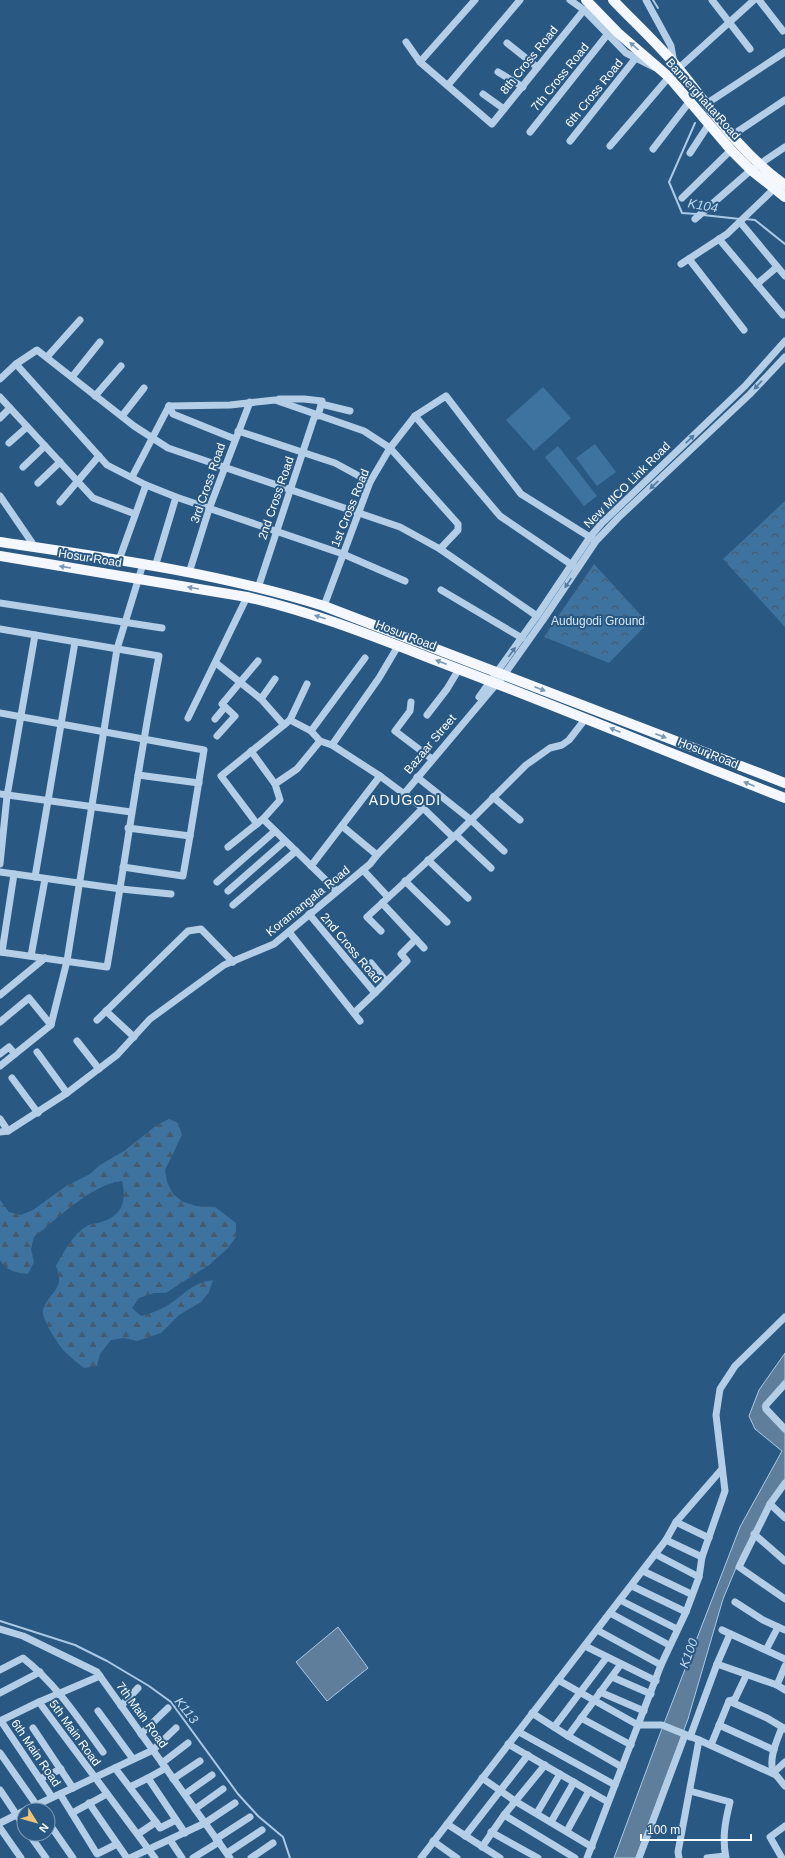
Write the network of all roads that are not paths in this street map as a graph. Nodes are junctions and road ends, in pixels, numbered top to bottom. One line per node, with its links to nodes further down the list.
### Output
1 (475, 0): 18 (street)
2 (520, 0): 23 (street)
3 (570, 0): 9 (street)
4 (613, 0): 19 (main road, Bannerghatta Road)
5 (646, 0): 19 (street)
6 (712, 0): 10 (street)
7 (754, 0): 10 (street)
8 (759, 0): 11 (street)
9 (585, 5): 12 (street); 20 (street, 8th Cross Road); 22 (main road, Bannerghatta Road, one-way to 9)
10 (729, 22): 15 (street); 19 (street)
11 (783, 31)
12 (607, 35): 17 (street); 31 (street, 7th Cross Road)
13 (406, 42): 18 (street)
14 (507, 43): 20 (street)
15 (750, 49)
16 (785, 52): 28 (street)
17 (635, 59): 22 (street); 33 (street, 6th Cross Road)
18 (420, 62): 23 (street)
19 (676, 66): 22 (street); 28 (main road, Bannerghatta Road)
20 (536, 67): 24 (street, 8th Cross Road)
21 (498, 72): 24 (street)
22 (666, 74): 27 (main road, Bannerghatta Road); 34 (street)
23 (448, 85): 29 (street, 8th Cross Road)
24 (523, 87): 29 (street, 8th Cross Road)
25 (483, 94): 29 (street)
26 (785, 100): 32 (street)
27 (690, 101): 30 (main road, Bannerghatta Road); 36 (street)
28 (706, 104): 32 (main road, Bannerghatta Road)
29 (504, 109)
30 (709, 124): 37 (main road, Bannerghatta Road); 38 (street)
31 (530, 132)
32 (731, 136): 39 (main road, Bannerghatta Road)
33 (570, 141)
34 (610, 146)
35 (785, 147): 39 (street)
36 (653, 149)
37 (730, 150): 39 (main road, Bannerghatta Road); 42 (street)
38 (690, 153)
39 (755, 167): 40 (main road, Bannerghatta Road); 43 (street)
40 (780, 185): 41 (main road, Bannerghatta Road); 44 (street)
41 (785, 197)
42 (682, 198)
43 (695, 219)
44 (742, 220): 45 (street); 48 (street)
45 (719, 239): 46 (street); 50 (street)
46 (689, 258): 47 (street); 53 (street)
47 (681, 264)
48 (777, 267): 49 (street); 50 (street)
49 (785, 276)
50 (757, 284): 51 (street)
51 (783, 315)
52 (80, 320): 56 (street)
53 (744, 330)
54 (785, 341): 100 (street, New MICO Link Road, one-way to 54)
55 (100, 342): 60 (street)
56 (47, 357): 58 (street); 60 (street)
57 (785, 357): 100 (street, New MICO Link Road, one-way to 100)
58 (16, 364): 61 (street); 83 (street)
59 (121, 366): 63 (street)
60 (72, 377): 63 (street)
61 (0, 379)
62 (144, 388): 72 (street)
63 (95, 396): 72 (street)
64 (0, 397): 69 (street)
65 (275, 400): 66 (street); 67 (street); 71 (street)
66 (250, 402): 68 (street); 76 (street, 3rd Cross Road)
67 (321, 404): 70 (street); 71 (street, 2nd Cross Road)
68 (169, 406): 77 (street); 78 (street)
69 (10, 408): 74 (street); 75 (street)
70 (350, 411)
71 (316, 415): 81 (street); 82 (street, 2nd Cross Road)
72 (122, 416): 77 (street)
73 (415, 416): 81 (street, 1st Cross Road); 100 (street, 1st Cross Road); 109 (street)
74 (0, 418)
75 (27, 427): 79 (street); 80 (street)
76 (238, 431): 78 (street, 3rd Cross Road); 82 (street)
77 (153, 438): 86 (street); 87 (street)
78 (235, 439): 86 (street, 3rd Cross Road)
79 (9, 443)
80 (45, 446): 84 (street); 85 (street)
81 (390, 448): 89 (street, 1st Cross Road); 103 (street)
82 (303, 453): 89 (street); 92 (street, 2nd Cross Road)
83 (99, 456): 87 (street); 88 (street)
84 (60, 462): 88 (street); 90 (street)
85 (23, 467)
86 (225, 467): 92 (street); 96 (street, 3rd Cross Road)
87 (132, 477): 91 (street)
88 (78, 481): 95 (street); 97 (street)
89 (370, 482): 98 (street, 1st Cross Road)
90 (38, 483)
91 (146, 485): 94 (street); 97 (street)
92 (291, 490): 98 (street); 99 (street, 2nd Cross Road)
93 (0, 496): 102 (street)
94 (176, 497): 96 (street); 108 (street)
95 (60, 502)
96 (209, 509): 99 (street); 110 (street, 3rd Cross Road)
97 (135, 514): 106 (street)
98 (357, 514): 103 (street); 104 (street, 1st Cross Road)
99 (275, 532): 104 (street); 113 (street, 2nd Cross Road)
100 (593, 539): 109 (street, New MICO Link Road)
101 (0, 542): 102 (main road, Hosur Road)
102 (35, 547): 106 (main road, Hosur Road)
103 (440, 549): 118 (street)
104 (343, 554): 112 (street); 117 (street, 1st Cross Road)
105 (0, 556): 111 (main road, Hosur Road, one-way to 105)
106 (119, 560): 107 (main road, Hosur Road)
107 (143, 564): 108 (main road, Hosur Road); 111 (street)
108 (155, 566): 110 (main road, Hosur Road)
109 (575, 567): 118 (street, New MICO Link Road); 131 (street, New MICO Link Road, one-way to 131)
110 (190, 573): 113 (main road, Hosur Road)
111 (139, 579): 115 (main road, Hosur Road, one-way to 111); 119 (street)
112 (405, 581)
113 (258, 588): 117 (main road, Hosur Road)
114 (441, 590): 123 (street)
115 (247, 597): 125 (main road, Hosur Road, one-way to 115); 129 (street)
116 (0, 603): 119 (street)
117 (324, 606): 131 (main road, Hosur Road)
118 (537, 616): 123 (street, New MICO Link Road)
119 (126, 623): 120 (street); 126 (street)
120 (162, 628)
121 (0, 629): 122 (street)
122 (35, 635): 124 (street); 140 (street)
123 (522, 638): 131 (street, New MICO Link Road, one-way to 123)
124 (75, 642): 126 (street); 145 (street)
125 (398, 646): 130 (main road, Hosur Road, one-way to 125); 151 (street)
126 (117, 648): 146 (street); 149 (street)
127 (364, 658): 147 (street)
128 (258, 661): 133 (street)
129 (216, 663): 133 (street); 141 (street)
130 (459, 669): 131 (main road, Hosur Road); 139 (street)
131 (497, 678): 142 (main road, Hosur Road); 153 (street, Bazaar Street); 158 (main road, Hosur Road, one-way to 158)
132 (275, 679): 135 (street)
133 (240, 682): 135 (street); 137 (street)
134 (307, 684): 144 (street)
135 (261, 699): 144 (street)
136 (411, 702): 153 (street)
137 (225, 707): 143 (street); 148 (street)
138 (0, 713): 140 (street)
139 (427, 715)
140 (20, 717): 145 (street); 160 (street)
141 (188, 718)
142 (586, 718): 162 (street); 163 (main road, Hosur Road, one-way to 142)
143 (215, 719)
144 (287, 722): 147 (street); 152 (street)
145 (60, 724): 146 (street); 164 (street)
146 (104, 731): 149 (street); 165 (street)
147 (312, 732): 150 (street)
148 (217, 736)
149 (143, 737): 154 (street); 157 (street)
150 (320, 741): 151 (street); 159 (street)
151 (332, 744): 155 (street)
152 (252, 751): 159 (street); 170 (street)
153 (432, 759): 156 (street, Bazaar Street)
154 (138, 775): 157 (street); 167 (street)
155 (380, 776): 161 (street); 171 (street)
156 (417, 777): 161 (street, Bazaar Street); 168 (street)
157 (199, 783): 174 (street)
158 (785, 783)
159 (275, 784): 170 (street)
160 (4, 795): 164 (street); 182 (street)
161 (403, 795): 166 (street)
162 (493, 797): 168 (street); 169 (street)
163 (785, 798)
164 (48, 801): 165 (street); 189 (street)
165 (93, 807): 167 (street); 193 (street)
166 (423, 808): 175 (street); 180 (street, Koramangala Road)
167 (131, 812): 172 (street)
168 (470, 820): 175 (street); 178 (street)
169 (520, 820)
170 (260, 821): 173 (street); 177 (street)
171 (342, 826): 180 (street); 183 (street)
172 (128, 828): 174 (street); 184 (street)
173 (275, 830): 176 (street); 192 (street)
174 (190, 836): 184 (street)
175 (454, 836): 181 (street); 185 (street)
176 (286, 841): 179 (street); 195 (street)
177 (228, 847)
178 (504, 850)
179 (296, 851): 183 (street); 201 (street)
180 (377, 855): 186 (street, Koramangala Road)
181 (428, 860): 191 (street); 199 (street)
182 (0, 864)
183 (311, 866): 196 (street)
184 (123, 867): 194 (street)
185 (491, 868)
186 (363, 870): 196 (street, Koramangala Road); 198 (street)
187 (0, 872): 188 (street)
188 (14, 874): 189 (street); 208 (street)
189 (35, 877): 190 (street)
190 (45, 879): 193 (street); 209 (street)
191 (405, 881): 198 (street); 203 (street)
192 (217, 882)
193 (80, 884): 194 (street); 211 (street)
194 (121, 889): 197 (street); 211 (street)
195 (228, 891)
196 (338, 891): 202 (street, Koramangala Road)
197 (171, 894)
198 (388, 897): 200 (street)
199 (468, 898)
200 (382, 903): 204 (street); 206 (street)
201 (233, 905)
202 (309, 914): 205 (street, Koramangala Road); 215 (street, 2nd Cross Road)
203 (447, 922)
204 (381, 931)
205 (289, 932): 212 (street, Koramangala Road); 218 (street)
206 (416, 939): 207 (street); 214 (street)
207 (424, 948)
208 (1, 952): 209 (street)
209 (31, 956): 210 (street)
210 (46, 958): 211 (street); 216 (street)
211 (67, 961): 222 (street)
212 (233, 962): 217 (street); 223 (street, Koramangala Road)
213 (371, 963): 214 (street)
214 (386, 981): 215 (street)
215 (375, 993): 218 (street, 2nd Cross Road)
216 (0, 995)
217 (106, 1011): 219 (street); 223 (street)
218 (355, 1012): 220 (street)
219 (97, 1020)
220 (360, 1021)
221 (0, 1022): 222 (street)
222 (51, 1025): 227 (street)
223 (134, 1037): 229 (street, Koramangala Road)
224 (77, 1041): 229 (street)
225 (37, 1052): 231 (street)
226 (0, 1054): 227 (street)
227 (15, 1054): 228 (street)
228 (0, 1066)
229 (99, 1069): 231 (street, Koramangala Road)
230 (12, 1078): 232 (street)
231 (66, 1093): 232 (street, Koramangala Road)
232 (38, 1113): 234 (street, Koramangala Road)
233 (0, 1120): 234 (street)
234 (8, 1131): 235 (street, Koramangala Road)
235 (0, 1132)
236 (785, 1317): 239 (street)
237 (785, 1386): 238 (street)
238 (785, 1429)
239 (722, 1469): 243 (street); 245 (street)
240 (785, 1483): 241 (street)
241 (770, 1504): 242 (street); 244 (street)
242 (785, 1518)
243 (676, 1522): 245 (street); 246 (street)
244 (754, 1534): 249 (street); 254 (street)
245 (709, 1538): 248 (street)
246 (666, 1540): 247 (street); 248 (street)
247 (655, 1554): 250 (street); 251 (street)
248 (702, 1557): 251 (street)
249 (785, 1561)
250 (643, 1571): 252 (street); 253 (street)
251 (699, 1577): 253 (street)
252 (632, 1586): 255 (street); 257 (street)
253 (691, 1594): 257 (street)
254 (785, 1599)
255 (620, 1600): 258 (street); 261 (street)
256 (735, 1602): 259 (street)
257 (686, 1612): 261 (street)
258 (610, 1613): 262 (street); 266 (street)
259 (778, 1627): 264 (street); 268 (street)
260 (0, 1629): 277 (street, 7th Main Road)
261 (677, 1629): 266 (street)
262 (597, 1630): 267 (street); 273 (street)
263 (722, 1630): 265 (street)
264 (785, 1630)
265 (730, 1634): 268 (street); 272 (street)
266 (669, 1645): 273 (street)
267 (585, 1646): 269 (street); 280 (street)
268 (766, 1650): 270 (street)
269 (607, 1657): 271 (street); 285 (street)
270 (785, 1659)
271 (621, 1664): 278 (street); 281 (street)
272 (717, 1664): 282 (street); 309 (street)
273 (661, 1665): 281 (street)
274 (785, 1666): 282 (street)
275 (0, 1670): 276 (street)
276 (40, 1672): 287 (street); 288 (street)
277 (100, 1676): 288 (street); 293 (street, 7th Main Road)
278 (612, 1677): 286 (street); 289 (street)
279 (745, 1678): 291 (street)
280 (558, 1680): 285 (street); 297 (street)
281 (656, 1681): 289 (street)
282 (777, 1685): 284 (street)
283 (138, 1688): 293 (street)
284 (785, 1690)
285 (579, 1692): 290 (street); 302 (street)
286 (600, 1692): 290 (street); 296 (street)
287 (0, 1693)
288 (60, 1693): 292 (street); 317 (street)
289 (651, 1694): 296 (street)
290 (593, 1701): 298 (street); 300 (street)
291 (729, 1701): 301 (street); 305 (street)
292 (39, 1702): 299 (street); 331 (street, 5th Main Road)
293 (121, 1706): 307 (street, 7th Main Road)
294 (168, 1708): 307 (street)
295 (98, 1711): 320 (street)
296 (644, 1711): 300 (street)
297 (532, 1714): 302 (street); 306 (street)
298 (581, 1718): 308 (street); 313 (street)
299 (0, 1721): 334 (street, 6th Main Road)
300 (638, 1725): 309 (street); 313 (street)
301 (719, 1725): 314 (street); 316 (street)
302 (554, 1727): 308 (street)
303 (32, 1728): 327 (street)
304 (176, 1728): 315 (street)
305 (784, 1728): 316 (street)
306 (519, 1732): 312 (street); 337 (street)
307 (142, 1734): 315 (street, 7th Main Road)
308 (568, 1736): 325 (street)
309 (687, 1736): 310 (street); 404 (street)
310 (699, 1740): 314 (street); 343 (street)
311 (188, 1743): 324 (street)
312 (508, 1744): 319 (street); 333 (street)
313 (631, 1745): 325 (street)
314 (711, 1745): 328 (street)
315 (153, 1750): 320 (street); 324 (street, 7th Main Road)
316 (774, 1750): 328 (street)
317 (103, 1752)
318 (0, 1753): 351 (street)
319 (528, 1755): 323 (street); 344 (street)
320 (133, 1760): 326 (street)
321 (200, 1761): 335 (street)
322 (785, 1762): 328 (street)
323 (545, 1765): 329 (street); 350 (street)
324 (164, 1766): 332 (street); 335 (street, 7th Main Road)
325 (622, 1766): 337 (street)
326 (115, 1768): 331 (street); 339 (street)
327 (61, 1769): 334 (street); 340 (street)
328 (773, 1773): 338 (street)
329 (560, 1774): 336 (street); 358 (street)
330 (212, 1775): 348 (street)
331 (94, 1777): 340 (street); 347 (street, 5th Main Road)
332 (148, 1778): 339 (street); 362 (street)
333 (482, 1778): 344 (street); 367 (street)
334 (40, 1779): 349 (street, 6th Main Road)
335 (174, 1779): 348 (street, 7th Main Road)
336 (574, 1782): 342 (street); 364 (street)
337 (615, 1785): 354 (street)
338 (785, 1786)
339 (130, 1787): 363 (street)
340 (73, 1788): 346 (street)
341 (223, 1789): 356 (street)
342 (589, 1791): 354 (street); 371 (street)
343 (690, 1791): 388 (street); 405 (street)
344 (500, 1792): 350 (street); 376 (street)
345 (1, 1793): 359 (street)
346 (60, 1794): 349 (street); 357 (street)
347 (107, 1794): 355 (street); 375 (street, 5th Main Road)
348 (185, 1794): 356 (street, 7th Main Road)
349 (52, 1797): 352 (street)
350 (515, 1801): 358 (street); 360 (street)
351 (34, 1802)
352 (45, 1802)
353 (235, 1802): 366 (street)
354 (608, 1802): 384 (street)
355 (89, 1803): 357 (street); 381 (street)
356 (195, 1809): 366 (street, 7th Main Road)
357 (72, 1812): 381 (street)
358 (537, 1813): 364 (street)
359 (16, 1815): 365 (street)
360 (504, 1815): 373 (street); 402 (street)
361 (250, 1817): 378 (street)
362 (176, 1820): 363 (street); 372 (street)
363 (156, 1822): 375 (street)
364 (551, 1822): 371 (street)
365 (0, 1823)
366 (205, 1823): 372 (street); 378 (street, 7th Main Road)
367 (447, 1824): 376 (street); 379 (street)
368 (785, 1826): 407 (street)
369 (0, 1828): 389 (street)
370 (262, 1830): 387 (street)
371 (567, 1831): 384 (street)
372 (185, 1832): 377 (street)
373 (491, 1832): 383 (street); 401 (street)
374 (56, 1834): 391 (street)
375 (138, 1834): 385 (street, 5th Main Road)
376 (465, 1836): 383 (street)
377 (170, 1840): 385 (street); 395 (street)
378 (218, 1840): 386 (street); 387 (street, 7th Main Road)
379 (433, 1841): 398 (street); 399 (street)
380 (35, 1842): 390 (street)
381 (117, 1844): 392 (street)
382 (273, 1844): 397 (street)
383 (482, 1847): 400 (street)
384 (592, 1847): 403 (street)
385 (149, 1849): 393 (street); 394 (street, 5th Main Road)
386 (203, 1856): 396 (street)
387 (228, 1856)
388 (725, 1857): 406 (street)
389 (21, 1858)
390 (46, 1858)
391 (73, 1858)
392 (127, 1858)
393 (130, 1858)
394 (155, 1858)
395 (182, 1858)
396 (193, 1858)
397 (251, 1858)
398 (422, 1858)
399 (457, 1858)
400 (500, 1858)
401 (538, 1858)
402 (575, 1858)
403 (587, 1858)
404 (639, 1858)
405 (679, 1858)
406 (706, 1858)
407 (782, 1858)

